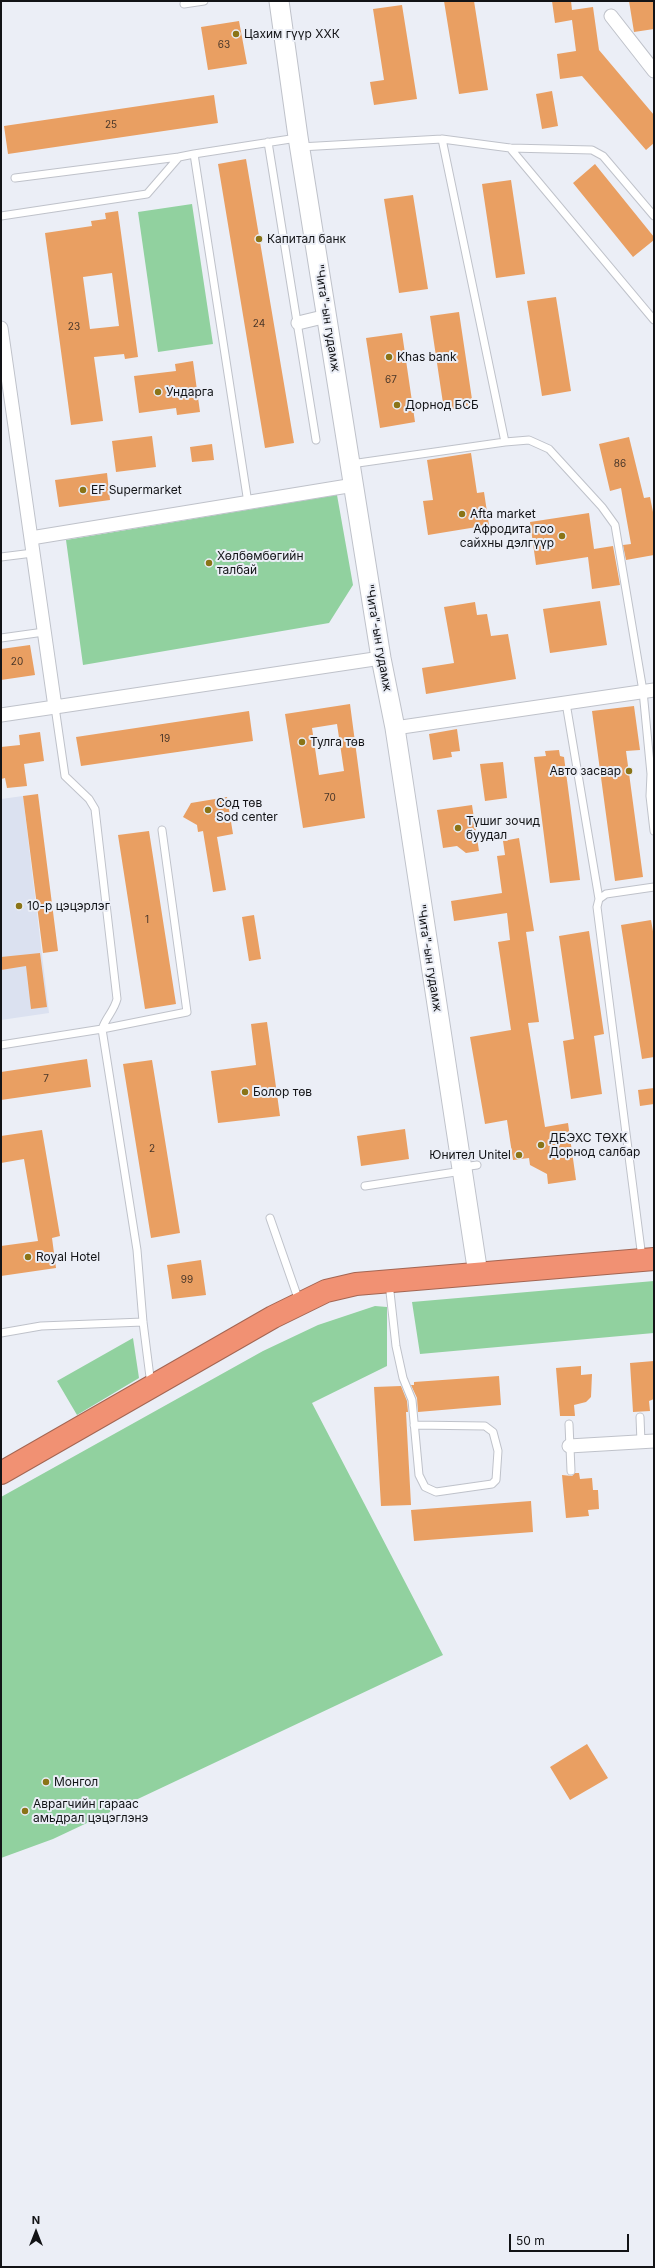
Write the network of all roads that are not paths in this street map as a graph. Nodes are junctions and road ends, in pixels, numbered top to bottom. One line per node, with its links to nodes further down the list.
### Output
1 (204, 1): 3 (lane)
2 (279, 1): 8 (main road, "Чита"-ын гудамж)
3 (184, 4)
4 (611, 16): 5 (street)
5 (654, 71)
6 (442, 139): 8 (lane); 9 (lane); 20 (lane)
7 (268, 142): 8 (lane); 10 (lane); 17 (lane)
8 (299, 142): 15 (main road, "Чита"-ын гудамж)
9 (510, 148): 14 (lane); 16 (lane)
10 (194, 154): 11 (lane); 23 (lane)
11 (178, 156): 12 (lane); 13 (lane)
12 (15, 178)
13 (1, 216)
14 (654, 216)
15 (327, 316): 17 (street); 21 (main road, "Чита"-ын гудамж)
16 (654, 320)
17 (298, 323): 19 (lane)
18 (1, 328): 24 (street)
19 (316, 440)
20 (505, 442): 21 (lane); 30 (lane)
21 (351, 464): 22 (main road, "Чита"-ын гудамж)
22 (354, 485): 23 (street); 29 (main road, "Чита"-ын гудамж)
23 (248, 503): 24 (street)
24 (30, 537): 25 (street)
25 (33, 554): 26 (lane); 27 (street)
26 (1, 558)
27 (44, 632): 28 (lane); 32 (street)
28 (1, 638)
29 (381, 658): 32 (street); 34 (main road, "Чита"-ын гудамж)
30 (649, 690): 31 (street); 36 (lane)
31 (566, 703): 34 (street); 38 (lane)
32 (55, 707): 33 (street); 39 (lane)
33 (1, 715)
34 (395, 728): 41 (main road, "Чита"-ын гудамж)
35 (162, 830): 39 (lane)
36 (654, 832)
37 (654, 887): 38 (lane)
38 (599, 899): 44 (lane)
39 (102, 1029): 40 (lane); 48 (lane)
40 (1, 1045)
41 (467, 1168): 42 (lane); 45 (main road, "Чита"-ын гудамж)
42 (365, 1186)
43 (270, 1218): 47 (lane)
44 (648, 1260): 45 (highway)
45 (478, 1274): 46 (highway)
46 (389, 1282): 47 (highway); 53 (lane)
47 (300, 1303): 50 (highway)
48 (143, 1322): 49 (lane); 50 (lane)
49 (1, 1332)
50 (152, 1387): 57 (highway)
51 (640, 1417): 54 (lane)
52 (569, 1424): 55 (lane)
53 (414, 1425): 53 (lane)
54 (648, 1441): 55 (street)
55 (570, 1446): 56 (lane)
56 (571, 1471)
57 (1, 1473)

